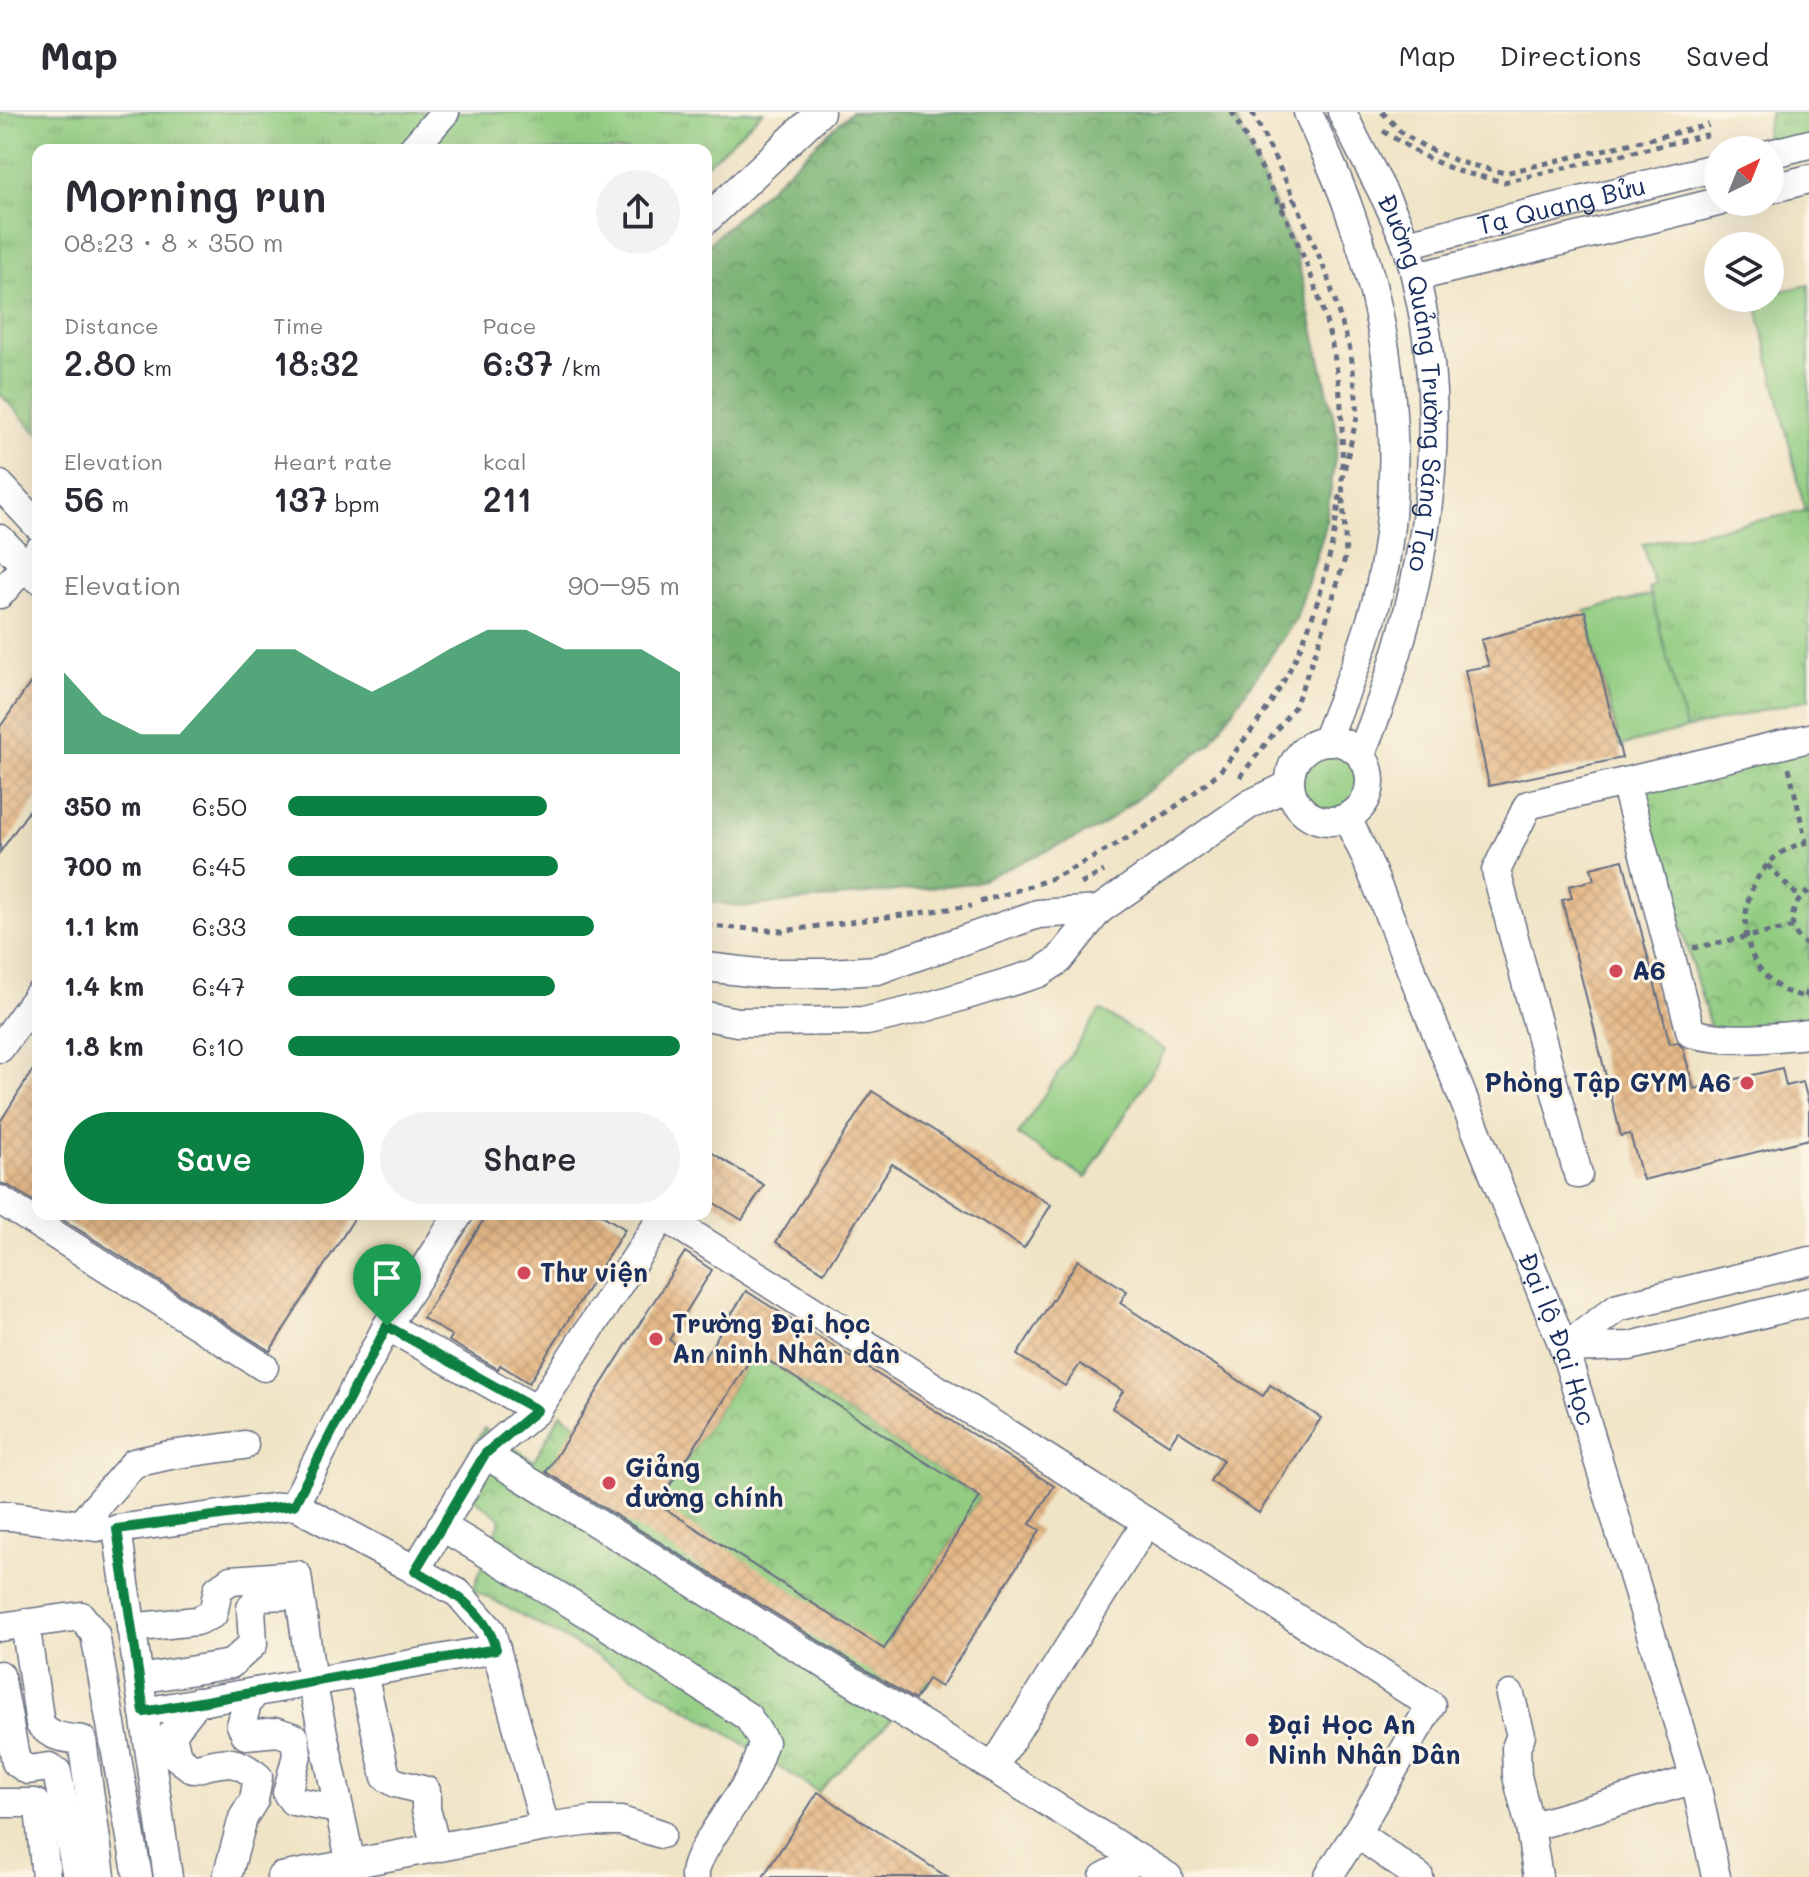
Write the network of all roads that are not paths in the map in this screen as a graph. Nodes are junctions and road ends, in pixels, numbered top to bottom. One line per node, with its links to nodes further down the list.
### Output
1 (445, 112): 5 (street)
2 (820, 112): 12 (street)
3 (1308, 112): 21 (street, Đường Quảng Trường Sáng Tạo)
4 (1342, 112): 13 (street, Đường Quảng Trường Sáng Tạo)
5 (417, 144)
6 (1809, 144): 7 (street)
7 (1784, 150)
8 (1704, 170): 13 (street, Tạ Quang Bửu)
9 (1809, 179): 10 (street)
10 (1784, 185)
11 (1704, 205): 14 (street, Tạ Quang Bửu)
12 (712, 214)
13 (1406, 244): 14 (street, Đường Quảng Trường Sáng Tạo)
14 (1416, 277): 23 (street, Đường Quảng Trường Sáng Tạo)
15 (4, 500): 16 (street)
16 (32, 521)
17 (0, 539): 18 (street)
18 (32, 564)
19 (32, 566): 20 (street)
20 (0, 594)
21 (1326, 741): 23 (street); 25 (street)
22 (1796, 741): 24 (street)
23 (1361, 754): 26 (street)
24 (1625, 782): 31 (street); 33 (street)
25 (1290, 785): 26 (street); 27 (street)
26 (1347, 818): 41 (street, Đại lộ Đại Học)
27 (1099, 910): 28 (street); 30 (street)
28 (712, 968)
29 (32, 1003): 32 (street)
30 (712, 1017)
31 (1809, 1034)
32 (0, 1048)
33 (1578, 1174)
34 (0, 1200): 42 (street)
35 (455, 1220): 40 (street)
36 (658, 1220): 43 (street)
37 (669, 1220): 48 (street)
38 (1809, 1261): 41 (street)
39 (1809, 1302): 41 (street)
40 (387, 1326): 43 (street); 46 (street)
41 (1564, 1348): 66 (street, Đại lộ Đại Học)
42 (264, 1367)
43 (537, 1410): 45 (street)
44 (244, 1445): 49 (street)
45 (485, 1454): 50 (street); 65 (street)
46 (294, 1505): 51 (street); 52 (street)
47 (0, 1516): 49 (street)
48 (1147, 1522): 65 (street); 71 (street)
49 (80, 1525): 51 (street)
50 (441, 1526): 52 (street); 83 (street)
51 (117, 1529): 55 (street)
52 (415, 1571): 56 (street)
53 (299, 1594): 55 (street); 59 (street); 60 (street)
54 (13, 1625): 76 (street); 79 (street)
55 (131, 1628): 59 (street)
56 (496, 1649): 57 (street); 69 (street)
57 (363, 1673): 60 (street); 73 (street)
58 (0, 1675): 78 (street)
59 (139, 1679): 64 (street)
60 (312, 1682): 61 (street); 68 (street)
61 (255, 1692): 63 (street); 68 (street)
62 (1510, 1695): 70 (street)
63 (197, 1702): 64 (street); 81 (street)
64 (144, 1712): 80 (street)
65 (993, 1768): 74 (street)
66 (1695, 1779): 70 (street); 89 (street, Đại lộ Đại Học)
67 (0, 1803): 77 (street)
68 (339, 1809): 75 (street)
69 (545, 1827): 72 (street); 73 (street)
70 (1530, 1827): 88 (street)
71 (1356, 1833): 86 (street); 87 (street)
72 (661, 1834)
73 (436, 1847): 75 (street)
74 (1139, 1859): 84 (street); 85 (street)
75 (351, 1864): 82 (street)
76 (137, 1874): 79 (street)
77 (46, 1877)
78 (77, 1877)
79 (99, 1877)
80 (168, 1877)
81 (227, 1877)
82 (281, 1877)
83 (695, 1877)
84 (1104, 1877)
85 (1168, 1877)
86 (1328, 1877)
87 (1419, 1877)
88 (1538, 1877)
89 (1716, 1877)

